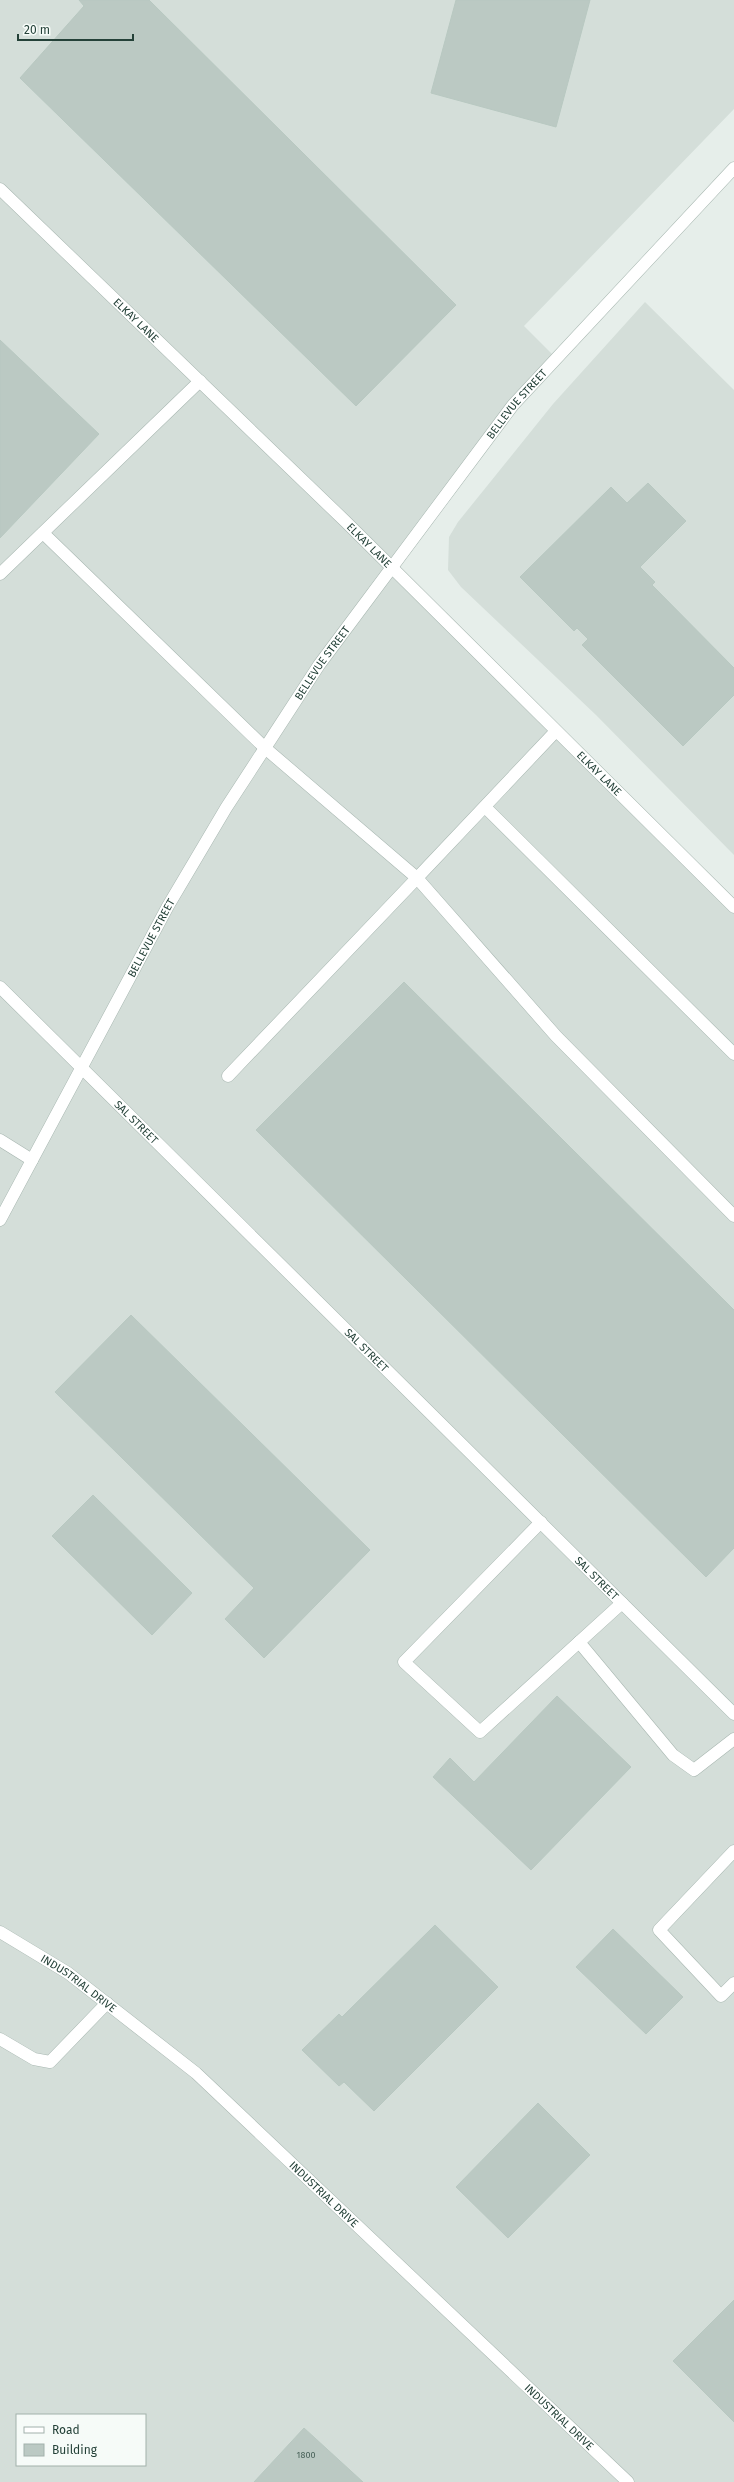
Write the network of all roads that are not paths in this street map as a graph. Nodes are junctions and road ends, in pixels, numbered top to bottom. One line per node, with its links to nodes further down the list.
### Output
1 (734, 168): 5 (street, BELLEVUE STREET)
2 (0, 189): 3 (street, ELKAY LANE)
3 (200, 381): 4 (street); 5 (street, ELKAY LANE)
4 (43, 533): 6 (street); 8 (street)
5 (392, 569): 7 (street, ELKAY LANE); 8 (street, BELLEVUE STREET)
6 (0, 574)
7 (556, 732): 9 (street); 11 (street, ELKAY LANE)
8 (265, 748): 10 (street); 14 (street, BELLEVUE STREET)
9 (485, 807): 10 (street); 13 (street)
10 (417, 878): 15 (street); 18 (street)
11 (734, 906)
12 (0, 987): 14 (street, SAL STREET)
13 (734, 1054)
14 (81, 1067): 17 (street, BELLEVUE STREET); 20 (street, SAL STREET)
15 (228, 1076)
16 (0, 1140): 17 (street)
17 (32, 1160): 19 (street, BELLEVUE STREET)
18 (734, 1216)
19 (0, 1220)
20 (541, 1522): 21 (street, SAL STREET); 22 (street)
21 (622, 1603): 22 (street); 23 (street, SAL STREET)
22 (579, 1642): 24 (street)
23 (734, 1714)
24 (734, 1739)
25 (734, 1851): 27 (street)
26 (0, 1932): 28 (street, INDUSTRIAL DRIVE)
27 (734, 1983)
28 (107, 2003): 29 (street); 30 (street, INDUSTRIAL DRIVE)
29 (0, 2039)
30 (628, 2482)

